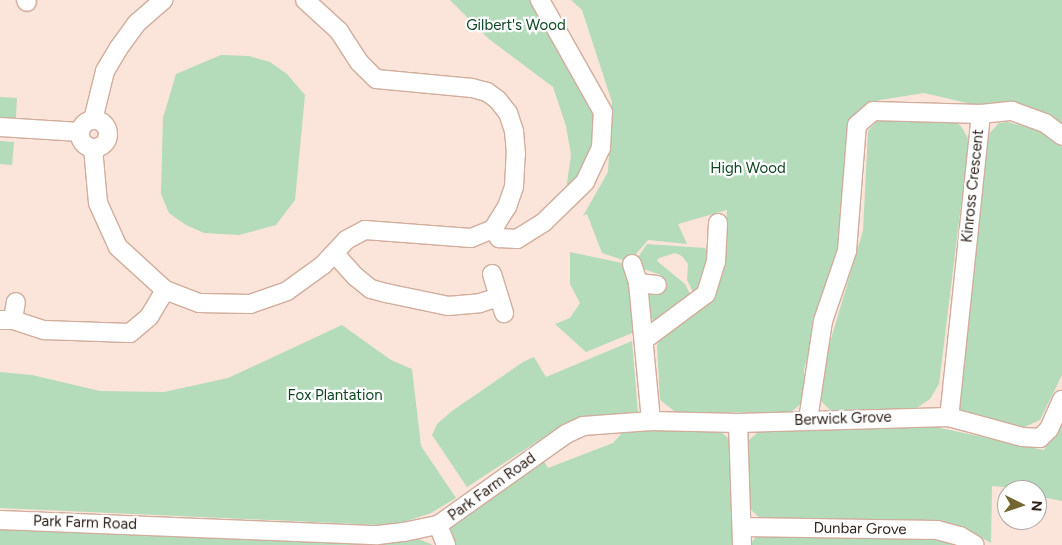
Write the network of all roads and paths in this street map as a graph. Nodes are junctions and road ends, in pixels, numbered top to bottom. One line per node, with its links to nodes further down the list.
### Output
1 (164, 0): 5 (street)
2 (305, 0): 11 (street)
3 (540, 0): 11 (street)
4 (981, 114): 8 (street); 22 (street, Kinross Crescent); 23 (street, Kinross Crescent)
5 (93, 120): 7 (street); 9 (street)
6 (0, 127): 7 (street)
7 (80, 132): 9 (street)
8 (1062, 136)
9 (93, 148): 17 (street)
10 (718, 223): 20 (street)
11 (493, 229): 12 (street)
12 (334, 254): 14 (street); 17 (street)
13 (632, 264): 15 (street)
14 (492, 274)
15 (638, 283): 16 (street); 20 (street)
16 (657, 285)
17 (165, 290): 19 (street)
18 (16, 302): 19 (street)
19 (7, 320)
20 (644, 340): 24 (street)
21 (1062, 400): 22 (street, Berwick Grove)
22 (949, 416): 23 (street, Berwick Grove)
23 (808, 420): 25 (street, Berwick Grove)
24 (651, 421): 25 (street, Park Farm Road); 27 (street, Park Farm Road)
25 (738, 423): 28 (street)
26 (0, 520): 27 (street, Park Farm Road)
27 (438, 525): 29 (street)
28 (742, 527): 30 (street); 31 (street, Dunbar Grove)
29 (446, 545)
30 (742, 545)
31 (975, 545)

